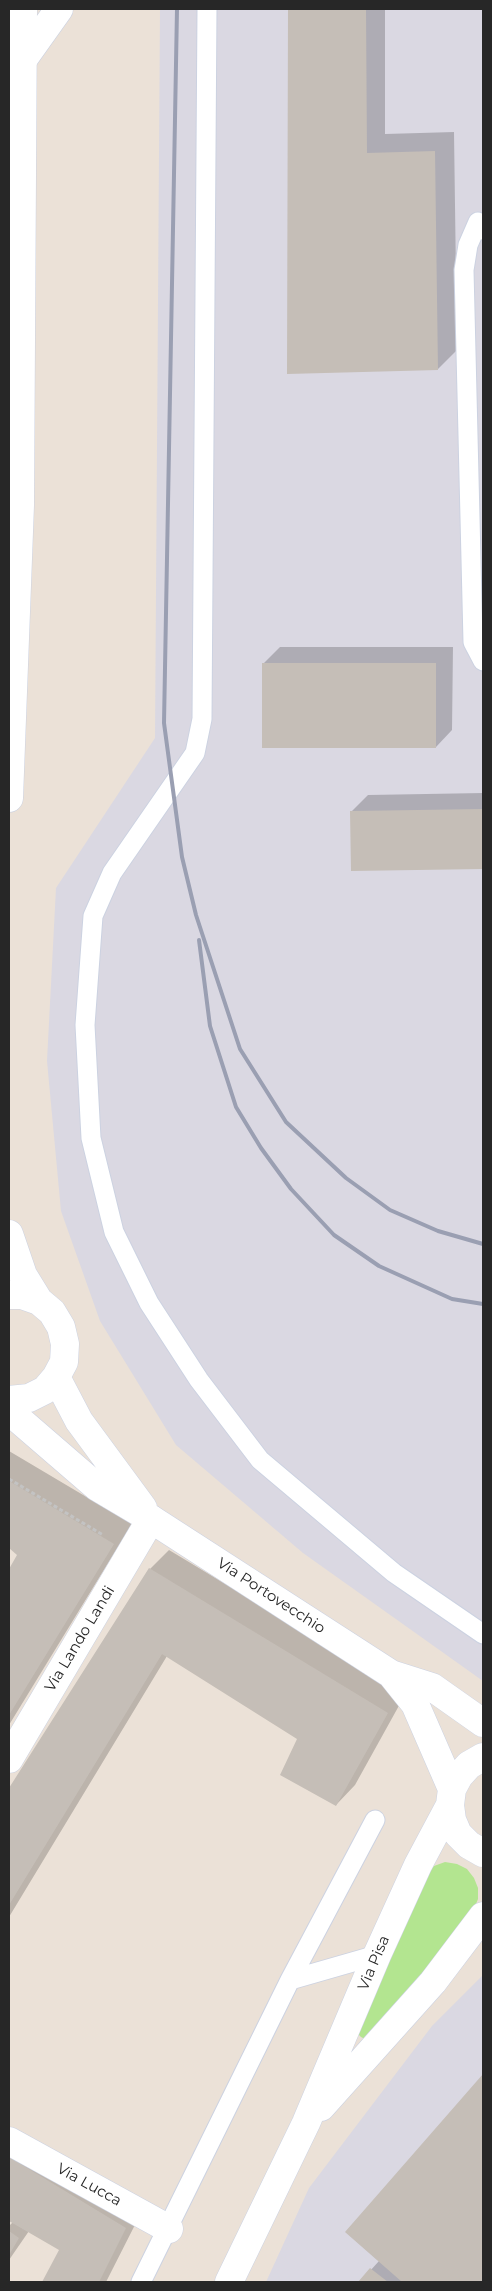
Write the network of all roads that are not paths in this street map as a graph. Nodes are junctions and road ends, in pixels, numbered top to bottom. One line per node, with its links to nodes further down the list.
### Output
1 (23, 9): 4 (main road)
2 (59, 9): 4 (main road)
3 (207, 9): 18 (lane)
4 (22, 61): 6 (main road)
5 (483, 230): 9 (lane)
6 (22, 240): 7 (main road); 8 (main road)
7 (9, 307)
8 (14, 504): 10 (main road)
9 (483, 661)
10 (9, 786)
11 (9, 1234): 13 (main road)
12 (9, 1295): 13 (main road)
13 (39, 1301): 14 (main road)
14 (56, 1377): 15 (main road); 17 (main road)
15 (9, 1400)
16 (9, 1411): 17 (main road, Via Portovecchio)
17 (151, 1519): 19 (main road, Via Portovecchio); 22 (main road, Via Lando Landi)
18 (483, 1634)
19 (391, 1674): 20 (main road, Via Portovecchio); 23 (main road, Via Portovecchio)
20 (483, 1723)
21 (483, 1757): 23 (main road, Via Pisa)
22 (9, 1759)
23 (451, 1797): 25 (main road, Via Portovecchio); 27 (main road, Via Pisa)
24 (376, 1820): 28 (lane)
25 (483, 1853)
26 (483, 1916): 29 (main road, Via Pisa)
27 (377, 1955): 28 (lane); 29 (main road, Via Pisa)
28 (290, 1980): 31 (lane)
29 (306, 2123): 33 (main road, Via Pisa)
30 (9, 2141): 31 (main road, Via Lucca)
31 (169, 2229): 32 (lane)
32 (141, 2282)
33 (229, 2282)

